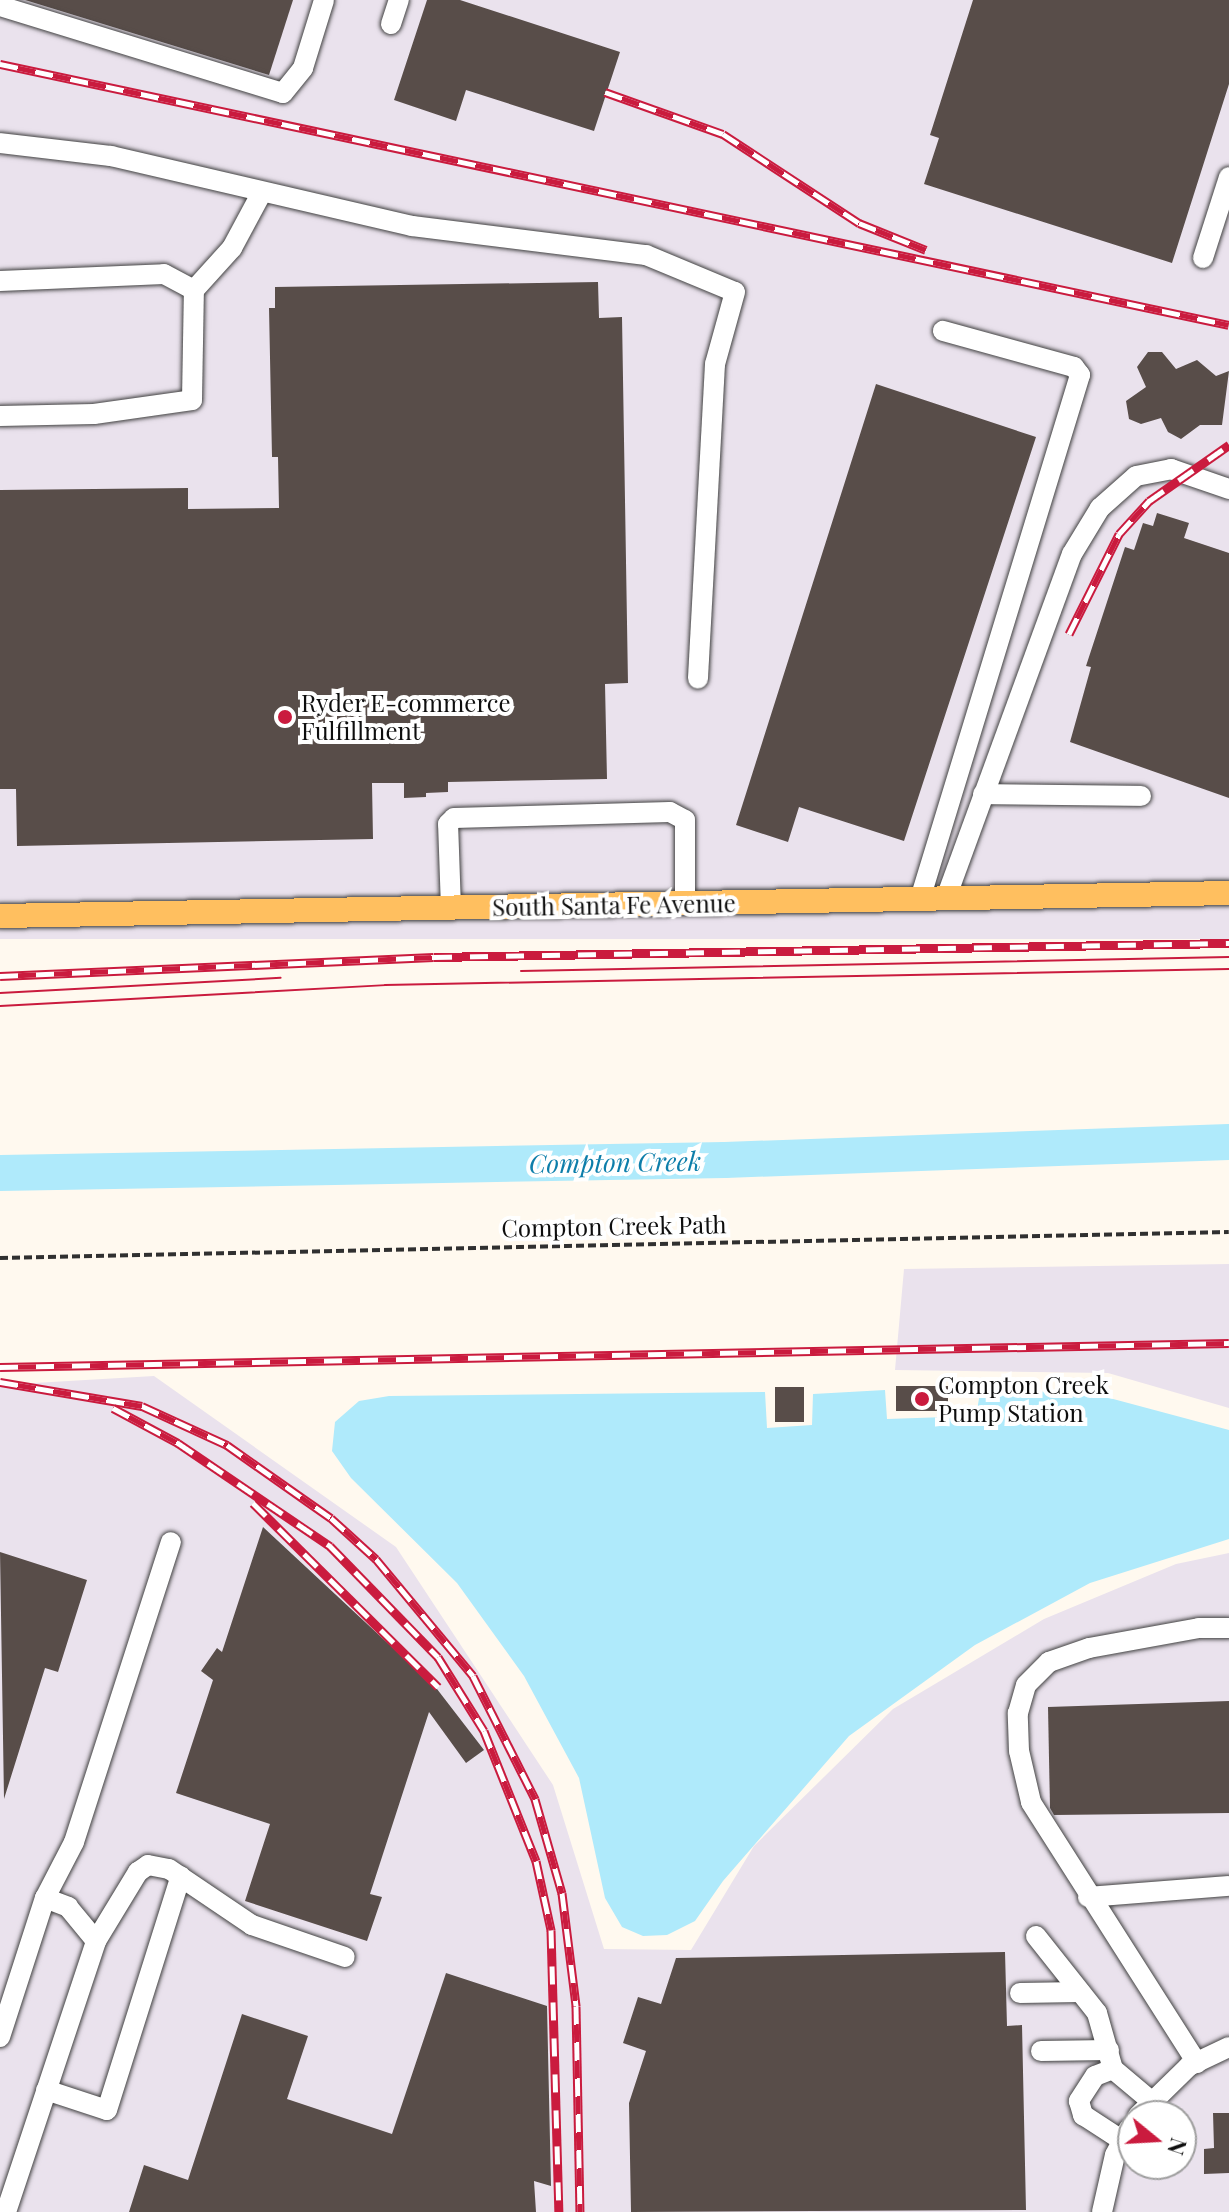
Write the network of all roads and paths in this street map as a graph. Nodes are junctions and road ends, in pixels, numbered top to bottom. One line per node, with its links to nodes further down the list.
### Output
1 (324, 0): 3 (street)
2 (399, 0): 4 (street)
3 (0, 6)
4 (391, 24)
5 (0, 143): 7 (street)
6 (1229, 177): 8 (street)
7 (261, 194): 10 (street); 14 (street)
8 (1203, 258)
9 (0, 281): 10 (street)
10 (194, 290): 12 (street)
11 (943, 331): 19 (street)
12 (0, 416)
13 (1229, 489): 15 (street)
14 (698, 679)
15 (983, 794): 16 (street); 18 (street)
16 (1141, 796)
17 (1229, 893): 18 (main road, South Santa Fe Avenue)
18 (946, 898): 19 (main road, South Santa Fe Avenue)
19 (920, 899): 20 (main road, South Santa Fe Avenue)
20 (685, 903): 21 (main road, South Santa Fe Avenue); 21 (street)
21 (451, 908): 22 (main road, South Santa Fe Avenue)
22 (0, 916)
23 (1229, 1232): 24 (path, Compton Creek Path)
24 (0, 1258)
25 (171, 1542): 30 (street)
26 (1229, 1628): 29 (street)
27 (181, 1876): 32 (street); 33 (street); 41 (street)
28 (1229, 1886): 29 (street)
29 (1088, 1897): 40 (street)
30 (45, 1898): 32 (street); 36 (street)
31 (1036, 1936): 34 (street)
32 (96, 1941): 41 (street)
33 (345, 1957)
34 (1080, 1992): 35 (street); 39 (street)
35 (1020, 1993)
36 (0, 2037)
37 (1229, 2047): 40 (street)
38 (1041, 2051): 39 (street)
39 (1111, 2060): 42 (street); 44 (street)
40 (1197, 2063): 43 (street)
41 (46, 2090): 46 (street)
42 (1138, 2100)
43 (1153, 2100)
44 (1117, 2128)
45 (1117, 2166): 47 (street)
46 (6, 2212)
47 (1102, 2212)

